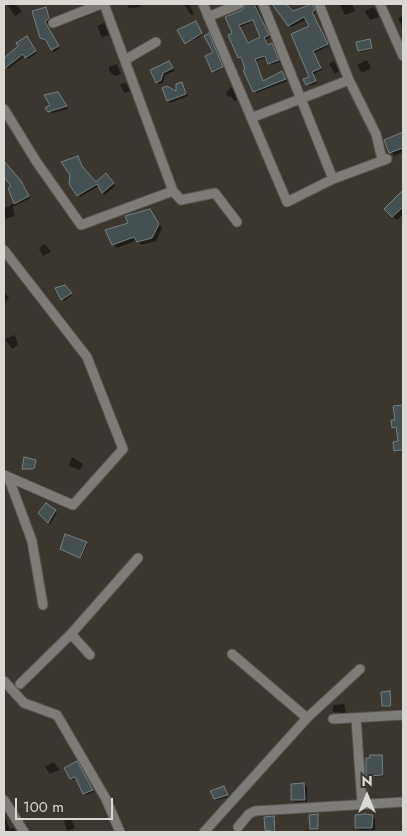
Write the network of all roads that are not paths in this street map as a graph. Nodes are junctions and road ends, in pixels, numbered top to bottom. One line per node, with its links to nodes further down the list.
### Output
1 (103, 4): 8 (street); 12 (street)
2 (203, 4): 7 (street)
3 (239, 4): 7 (street)
4 (263, 4): 14 (street)
5 (318, 4): 13 (street)
6 (380, 4): 9 (street)
7 (208, 17): 16 (street)
8 (53, 23)
9 (400, 39): 11 (street)
10 (156, 42): 12 (street)
11 (403, 56)
12 (125, 60): 18 (street)
13 (349, 80): 14 (street); 17 (street)
14 (299, 98): 16 (street); 17 (street)
15 (4, 109): 18 (street)
16 (251, 118): 17 (street)
17 (333, 179)
18 (173, 191): 19 (street)
19 (237, 222)
20 (4, 250): 21 (street)
21 (6, 477): 23 (street)
22 (138, 558): 24 (street)
23 (43, 605)
24 (71, 634): 26 (street); 29 (street)
25 (232, 654): 31 (street)
26 (90, 655)
27 (360, 669): 31 (street)
28 (4, 681): 39 (street)
29 (20, 684)
30 (403, 716): 32 (street)
31 (307, 718): 40 (street)
32 (356, 718): 33 (street); 36 (street)
33 (334, 719)
34 (4, 800): 38 (street)
35 (403, 802): 36 (street)
36 (362, 804): 37 (street)
37 (238, 827)
38 (24, 832)
39 (120, 832)
40 (204, 832)

